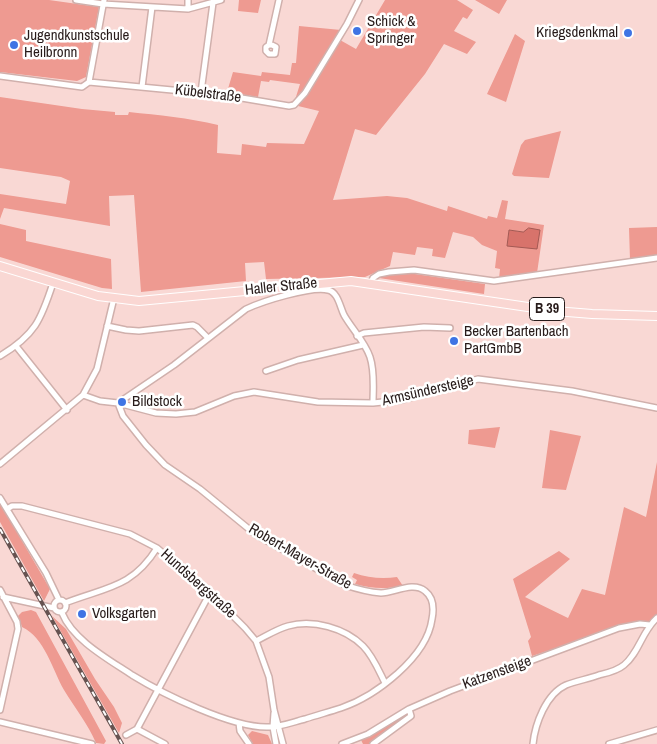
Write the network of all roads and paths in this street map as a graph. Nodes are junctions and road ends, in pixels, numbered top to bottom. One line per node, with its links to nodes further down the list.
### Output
1 (76, 0): 6 (street)
2 (188, 0): 9 (street)
3 (221, 0): 7 (street)
4 (279, 0): 10 (street)
5 (359, 0): 14 (street, Kübelstraße)
6 (103, 2): 8 (street); 12 (street)
7 (213, 3): 9 (street); 14 (street)
8 (152, 7): 9 (street); 13 (street)
9 (188, 9)
10 (269, 45)
11 (0, 76): 12 (street, Kübelstraße)
12 (89, 82): 13 (street, Kübelstraße)
13 (142, 87): 14 (street, Kübelstraße)
14 (201, 92)
15 (657, 258): 18 (street)
16 (0, 264): 17 (main road, B 39)
17 (53, 283): 19 (main road, B 39); 26 (street)
18 (371, 283): 19 (main road, Haller Straße / B 39); 20 (main road, Haller Straße / B 39)
19 (114, 298): 21 (street)
20 (657, 316)
21 (108, 326): 24 (street); 29 (street)
22 (450, 328): 23 (street)
23 (357, 336): 24 (street); 25 (street)
24 (208, 338): 30 (street)
25 (363, 345): 28 (street); 31 (street)
26 (16, 346): 27 (street); 33 (street)
27 (0, 356)
28 (266, 371)
29 (83, 394): 30 (street, Armsündersteige); 33 (street)
30 (118, 403): 31 (street, Armsündersteige); 48 (street, Robert-Mayer-Straße)
31 (373, 403): 32 (street, Armsündersteige)
32 (657, 408)
33 (67, 410): 34 (street)
34 (0, 464)
35 (0, 498): 36 (street)
36 (7, 509): 37 (street, Hundsbergstraße); 41 (street)
37 (157, 548): 39 (street, Hundsbergstraße); 42 (street)
38 (0, 590): 40 (street)
39 (210, 593): 47 (street, Hundsbergstraße); 49 (street)
40 (2, 597): 43 (street); 51 (street)
41 (59, 600): 42 (street); 43 (street)
42 (66, 603): 44 (street)
43 (54, 608): 44 (street)
44 (62, 612): 49 (street, Robert-Mayer-Straße)
45 (657, 618): 46 (street)
46 (650, 625): 50 (street, Katzensteige); 67 (street)
47 (256, 641): 48 (street); 52 (street, Hundsbergstraße)
48 (385, 683): 55 (street, Robert-Mayer-Straße)
49 (158, 690): 54 (street, Robert-Mayer-Straße); 57 (street)
50 (408, 709): 65 (street, Katzensteige); 66 (street)
51 (0, 710)
52 (274, 710): 55 (street, Hundsbergstraße); 56 (street, Hundsbergstraße)
53 (0, 722): 60 (street)
54 (240, 723): 56 (street, Robert-Mayer-Straße); 62 (street)
55 (280, 726): 56 (street, Robert-Mayer-Straße); 64 (street, Hundsbergstraße)
56 (273, 727): 63 (street, Hundsbergstraße)
57 (137, 729): 59 (street); 61 (street)
58 (657, 730): 68 (street)
59 (126, 736)
60 (92, 744)
61 (165, 744)
62 (249, 744)
63 (276, 744)
64 (283, 744)
65 (342, 744)
66 (373, 744)
67 (533, 744)
68 (610, 744)

